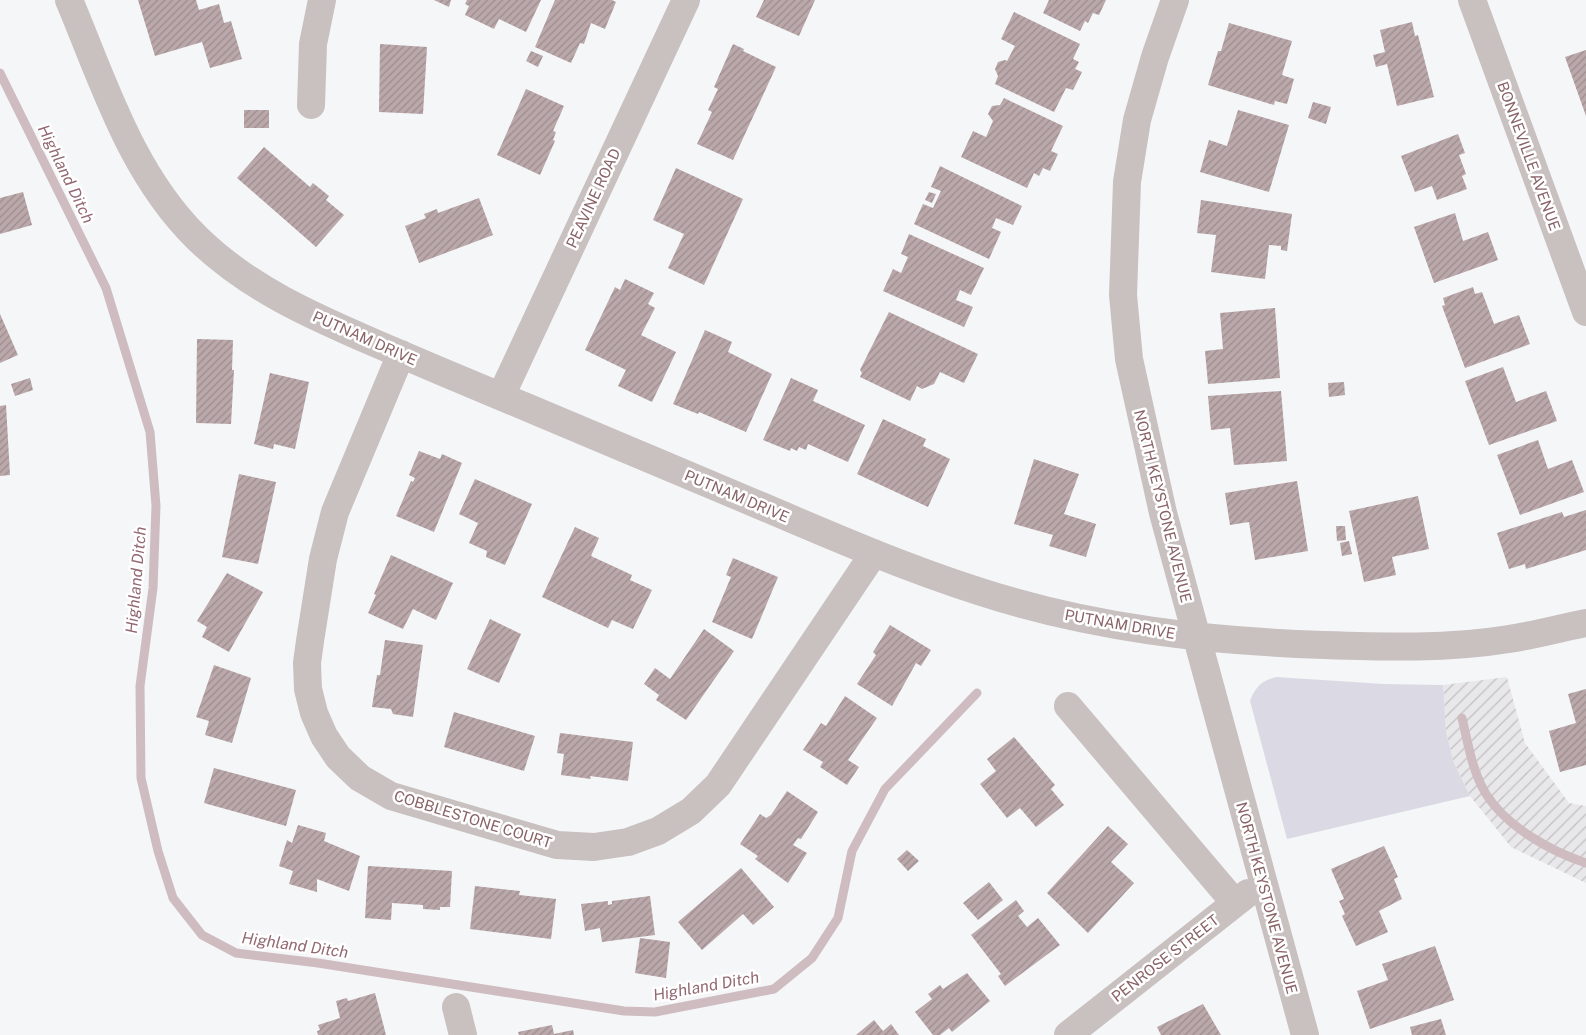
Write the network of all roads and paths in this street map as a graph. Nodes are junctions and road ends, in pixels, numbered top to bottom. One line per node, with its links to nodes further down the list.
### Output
1 (69, 0): 8 (street, PUTNAM DRIVE)
2 (322, 0): 6 (street)
3 (686, 0): 9 (street, PEAVINE ROAD)
4 (1175, 0): 12 (street, NORTH KEYSTONE AVENUE)
5 (1472, 0): 7 (street, BONNEVILLE AVENUE)
6 (311, 105)
7 (1586, 312)
8 (401, 354): 9 (street, PUTNAM DRIVE); 10 (street, COBBLESTONE COURT)
9 (501, 396): 10 (street, PUTNAM DRIVE)
10 (874, 553): 12 (street, PUTNAM DRIVE)
11 (1586, 623): 12 (street, PUTNAM DRIVE)
12 (1196, 637): 14 (street, NORTH KEYSTONE AVENUE)
13 (1068, 706): 15 (street)
14 (1263, 881): 15 (street, PENROSE STREET); 19 (street, NORTH KEYSTONE AVENUE)
15 (1235, 904): 18 (street, PENROSE STREET)
16 (456, 1006): 17 (street)
17 (463, 1035)
18 (1068, 1035)
19 (1305, 1035)

